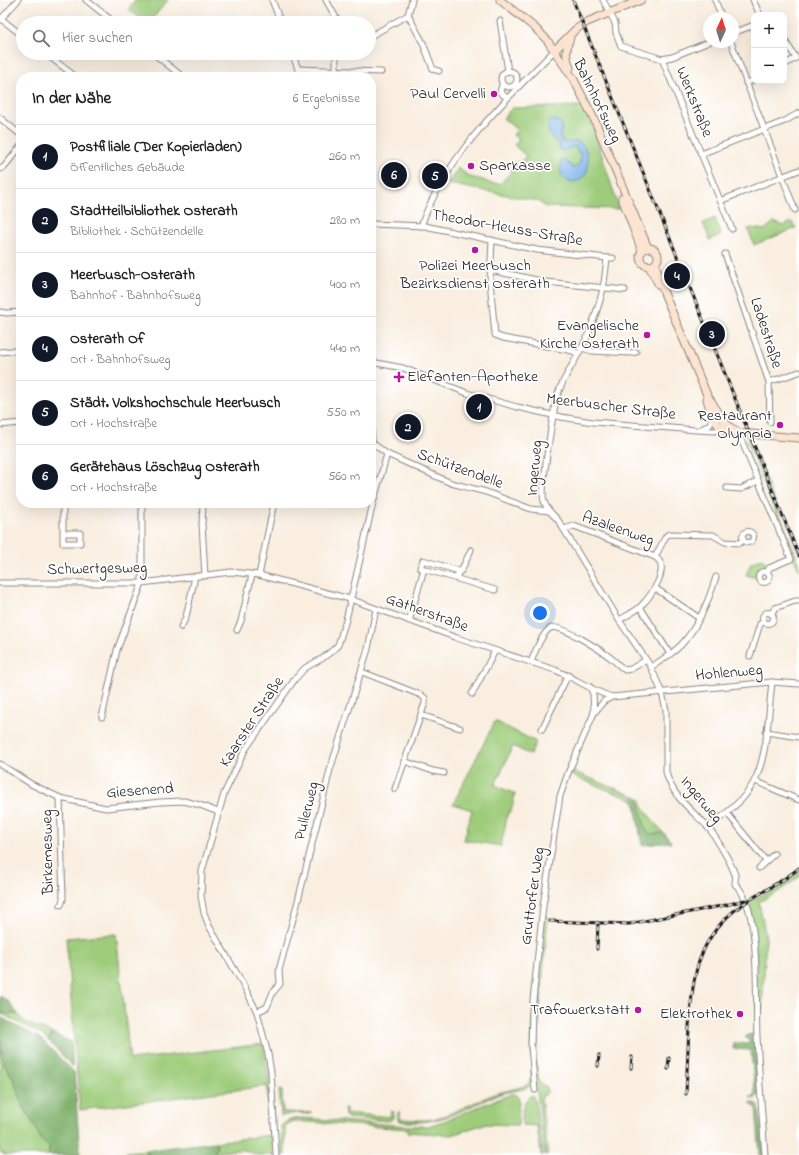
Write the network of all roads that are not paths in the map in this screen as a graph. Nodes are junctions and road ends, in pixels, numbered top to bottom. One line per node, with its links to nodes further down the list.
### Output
1 (18, 0): 18 (street)
2 (272, 0): 16 (street)
3 (326, 0): 17 (street)
4 (412, 0): 14 (street)
5 (500, 0): 28 (main road, Bahnhofsweg)
6 (603, 0): 11 (street)
7 (641, 0): 11 (main road)
8 (715, 0): 12 (street)
9 (753, 0): 13 (street)
10 (89, 1): 15 (street)
11 (610, 12): 24 (main road); 29 (street, Werkstraße)
12 (720, 12)
13 (759, 12)
14 (408, 15): 23 (street); 42 (street)
15 (107, 16)
16 (278, 16)
17 (335, 16)
18 (1, 19): 21 (street)
19 (500, 21): 37 (street)
20 (751, 26): 22 (street)
21 (16, 31)
22 (739, 31)
23 (376, 33)
24 (571, 35): 28 (main road); 43 (main road)
25 (703, 44): 29 (street)
26 (787, 44): 34 (street)
27 (733, 48): 45 (street)
28 (555, 50): 43 (main road, Bahnhofsweg); 47 (street)
29 (662, 59): 53 (street, Werkstraße)
30 (53, 60): 38 (street)
31 (162, 60): 39 (street)
32 (295, 60): 35 (street)
33 (336, 60): 36 (street)
34 (787, 63)
35 (298, 69): 36 (street); 40 (street)
36 (336, 70): 41 (street)
37 (508, 71): 46 (street); 46 (street)
38 (68, 72)
39 (177, 72)
40 (299, 72)
41 (381, 72)
42 (439, 72)
43 (574, 80): 63 (main road, Bahnhofsweg)
44 (751, 81): 45 (street)
45 (746, 83): 50 (street)
46 (502, 84): 47 (street)
47 (507, 98): 60 (street)
48 (799, 113): 50 (street)
49 (0, 118): 51 (street)
50 (764, 129): 53 (street); 56 (street)
51 (16, 131)
52 (16, 152): 54 (street)
53 (701, 154): 57 (street, Werkstraße)
54 (0, 169)
55 (799, 170): 56 (street)
56 (782, 176): 57 (street); 58 (street)
57 (720, 201): 61 (street, Werkstraße)
58 (795, 210)
59 (376, 224): 60 (street, Theodor-Heuss-Straße)
60 (421, 226): 62 (street, Theodor-Heuss-Straße)
61 (732, 229)
62 (492, 240): 65 (street, Theodor-Heuss-Straße); 68 (street)
63 (645, 249): 67 (main road); 67 (main road)
64 (724, 254): 80 (street, Ladestraße)
65 (607, 258): 66 (street, Theodor-Heuss-Straße); 69 (street, Ingerweg)
66 (613, 258)
67 (652, 265): 81 (main road)
68 (490, 270): 69 (street); 77 (street)
69 (603, 288): 70 (street); 73 (street, Ingerweg)
70 (625, 290)
71 (0, 312): 72 (street)
72 (16, 312)
73 (582, 348): 76 (street); 77 (street, Ingerweg)
74 (16, 350): 75 (street)
75 (0, 352)
76 (636, 352)
77 (578, 354): 83 (street, Ingerweg)
78 (376, 363): 83 (street, Meerbuscher Straße)
79 (799, 372): 80 (street)
80 (769, 382): 85 (street, Ladestraße)
81 (707, 395): 82 (main road); 84 (main road)
82 (712, 414): 88 (main road); 89 (street, Meerbuscher Straße)
83 (554, 416): 89 (street, Meerbuscher Straße); 102 (street, Ingerweg)
84 (724, 421): 88 (street); 90 (main road, Meerbuscher Straße)
85 (770, 422)
86 (16, 423): 87 (street)
87 (0, 425)
88 (721, 429): 89 (street, Meerbuscher Straße); 90 (main road, Meerbuscher Straße)
89 (696, 430)
90 (741, 433): 91 (main road, Meerbuscher Straße); 94 (street)
91 (799, 438)
92 (376, 447): 93 (street, Schützendelle)
93 (387, 454): 96 (street, Kaarster Straße); 102 (street, Schützendelle)
94 (758, 481): 95 (street); 110 (street)
95 (727, 488)
96 (376, 492)
97 (63, 508): 104 (street)
98 (142, 508): 117 (street)
99 (203, 508): 112 (street)
100 (273, 508): 113 (street)
101 (372, 508): 121 (street, Kaarster Straße)
102 (549, 511): 103 (street, Ingerweg)
103 (564, 529): 107 (street, Azaleenweg); 126 (street, Ingerweg)
104 (63, 533)
105 (743, 539): 107 (street, Azaleenweg)
106 (471, 550): 109 (street)
107 (655, 557): 119 (street)
108 (424, 569): 109 (street); 116 (street); 127 (street)
109 (459, 571): 116 (street)
110 (767, 572)
111 (252, 575): 112 (street, Schwertgesweg); 113 (street, Schwertgesweg); 129 (street)
112 (206, 576): 114 (street, Schwertgesweg)
113 (259, 576): 121 (street, Schwertgesweg)
114 (194, 577): 117 (street, Schwertgesweg); 128 (street)
115 (716, 577): 125 (street)
116 (456, 579): 120 (street)
117 (142, 583): 118 (street, Schwertgesweg); 146 (street)
118 (0, 584)
119 (655, 588): 123 (street); 125 (street)
120 (495, 590)
121 (350, 599): 124 (street, Gatherstraße); 158 (street, Kaarster Straße)
122 (799, 601): 132 (street)
123 (640, 607): 126 (street); 131 (street)
124 (376, 609): 127 (street, Gatherstraße); 136 (street, Pullerweg)
125 (699, 618): 131 (street)
126 (619, 620): 133 (street, Ingerweg)
127 (409, 621): 130 (street, Gatherstraße)
128 (181, 627)
129 (236, 630)
130 (495, 651): 134 (street, Gatherstraße); 142 (street)
131 (670, 654): 135 (street)
132 (750, 656)
133 (646, 660): 134 (street); 135 (street, Ingerweg)
134 (530, 662): 137 (street, Gatherstraße)
135 (651, 667): 141 (street, Ingerweg)
136 (362, 672): 145 (street); 165 (street, Pullerweg)
137 (568, 675): 140 (street, Gatherstraße); 148 (street)
138 (772, 682): 139 (street, Hohlenweg); 141 (street, Hohlenweg); 149 (street)
139 (799, 684)
140 (590, 687): 143 (street, Gatherstraße); 144 (street, Gruttorfer Weg)
141 (662, 693): 143 (street, Gatherstraße); 160 (street, Ingerweg)
142 (472, 694)
143 (612, 697): 144 (street, Gruttorfer Weg)
144 (594, 713): 166 (street, Gruttorfer Weg)
145 (421, 715): 147 (street); 151 (street)
146 (102, 717)
147 (460, 728)
148 (542, 729)
149 (766, 732): 150 (street); 154 (street)
150 (799, 737)
151 (404, 761): 153 (street); 155 (street)
152 (0, 764): 156 (street, Giesenend)
153 (444, 773)
154 (755, 781): 157 (street); 159 (street)
155 (395, 788)
156 (60, 798): 158 (street, Giesenend); 164 (street, Birkemesweg)
157 (799, 800)
158 (218, 812): 165 (street, Kaarster Straße)
159 (726, 813): 160 (street); 162 (street)
160 (708, 828): 168 (street, Ingerweg)
161 (774, 854): 162 (street)
162 (766, 860): 163 (street)
163 (759, 868)
164 (61, 905)
165 (257, 1012): 167 (street, Kaarster Straße)
166 (535, 1090)
167 (276, 1155)
168 (766, 1155)

